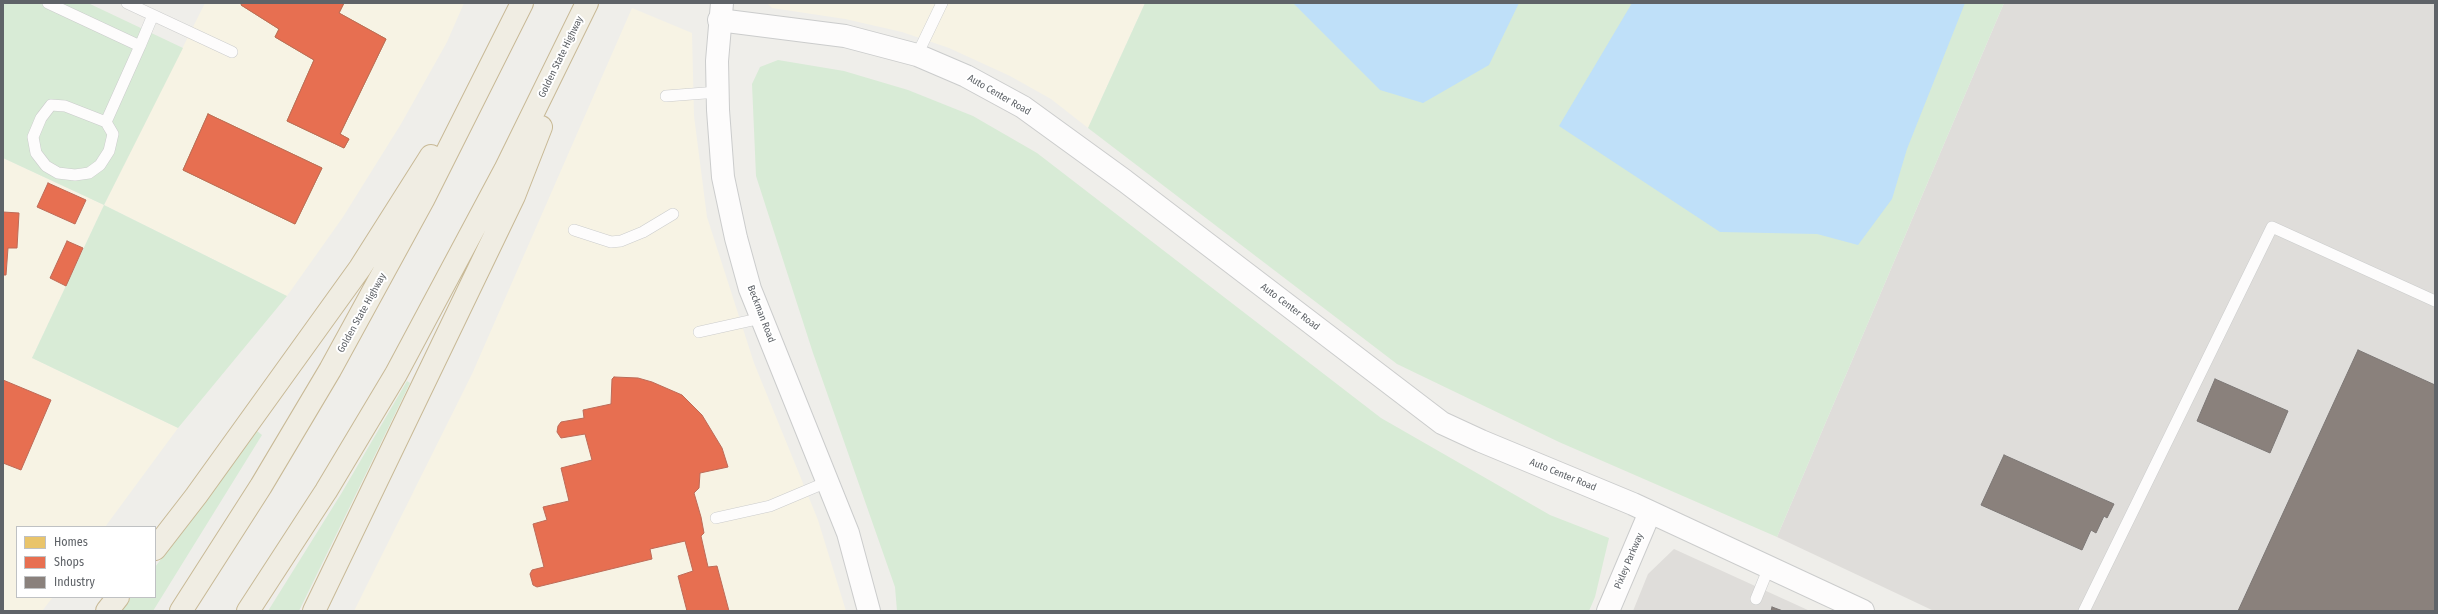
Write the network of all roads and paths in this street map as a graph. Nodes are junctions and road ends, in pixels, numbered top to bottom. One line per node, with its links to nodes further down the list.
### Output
1 (48, 3): 8 (lane)
2 (127, 3): 7 (lane)
3 (522, 3): 11 (highway, Golden State Highway)
4 (587, 3): 30 (highway, Golden State Highway); 31 (highway)
5 (942, 3): 10 (lane)
6 (720, 12): 10 (street, Auto Center Road); 12 (street, Beckman Road)
7 (153, 15): 8 (lane); 9 (lane)
8 (140, 46): 14 (lane)
9 (232, 52)
10 (917, 55): 21 (street, Auto Center Road)
11 (489, 66): 23 (highway); 29 (highway, Golden State Highway)
12 (718, 92): 13 (lane); 18 (street, Beckman Road)
13 (666, 96)
14 (106, 122): 14 (lane)
15 (673, 214): 16 (lane)
16 (574, 230)
17 (2435, 301): 27 (lane)
18 (762, 318): 19 (lane); 20 (street, Beckman Road)
19 (699, 332)
20 (827, 482): 22 (lane); 32 (street, Beckman Road)
21 (1650, 512): 24 (street, Auto Center Road); 33 (street, Pixley Parkway)
22 (716, 518)
23 (156, 548)
24 (1769, 567): 26 (lane); 34 (street, Auto Center Road)
25 (117, 598): 28 (highway)
26 (1756, 600)
27 (2089, 610)
28 (107, 611)
29 (181, 611)
30 (248, 611)
31 (314, 611)
32 (869, 611)
33 (1608, 611)
34 (1863, 611)

